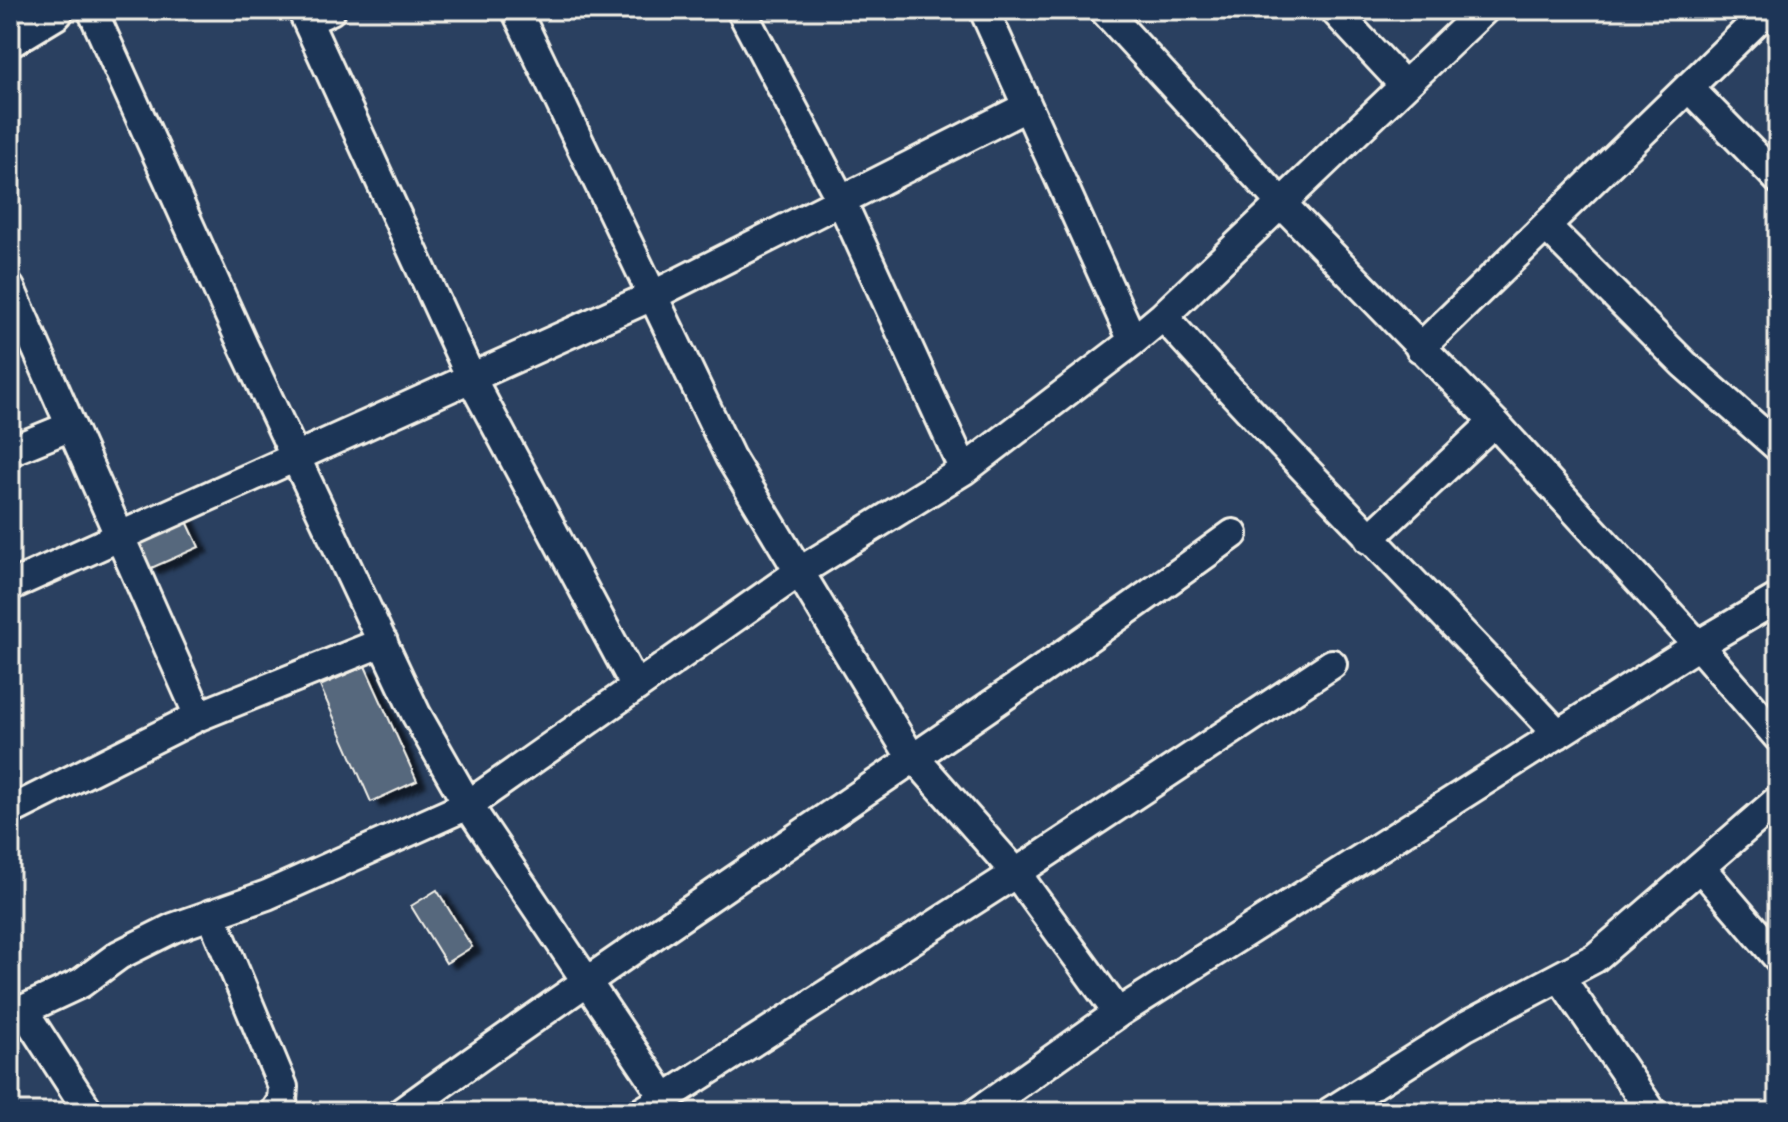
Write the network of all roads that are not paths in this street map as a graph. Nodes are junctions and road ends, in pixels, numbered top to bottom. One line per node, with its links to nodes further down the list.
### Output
1 (53, 10): 11 (main road)
2 (92, 10): 29 (street)
3 (516, 10): 20 (street)
4 (741, 10): 16 (street)
5 (984, 10): 14 (street)
6 (1104, 10): 17 (street)
7 (1334, 10): 12 (street)
8 (1484, 10): 12 (street)
9 (1768, 10): 13 (street)
10 (313, 14): 24 (street)
11 (10, 36)
12 (1404, 85): 17 (street)
13 (1689, 88): 15 (street); 18 (street)
14 (1026, 107): 16 (street); 22 (street)
15 (1778, 179)
16 (840, 198): 20 (street); 30 (street)
17 (1282, 204): 21 (street); 23 (street)
18 (1546, 226): 23 (street); 27 (street)
19 (10, 288): 26 (street)
20 (652, 296): 24 (street); 34 (street)
21 (1163, 316): 22 (street); 33 (street)
22 (1133, 341): 30 (street)
23 (1420, 348): 25 (street)
24 (472, 380): 29 (street); 40 (street)
25 (1494, 422): 33 (street); 38 (street)
26 (71, 426): 28 (street); 32 (street)
27 (1778, 447)
28 (10, 451)
29 (295, 455): 32 (street); 37 (street)
30 (964, 470): 34 (street)
31 (1233, 534): 44 (street)
32 (118, 535): 35 (street); 41 (street)
33 (1369, 539): 42 (street)
34 (799, 572): 40 (street); 44 (street)
35 (10, 586)
36 (1778, 598): 38 (street)
37 (383, 642): 41 (street); 46 (street)
38 (1698, 645): 42 (street); 43 (street)
39 (1332, 664): 49 (street)
40 (636, 687): 46 (street)
41 (199, 716): 47 (street)
42 (1558, 734): 55 (street)
43 (1778, 737)
44 (914, 760): 49 (street); 53 (street)
45 (1778, 800): 48 (street)
46 (468, 805): 50 (street); 53 (street)
47 (10, 811)
48 (1701, 868): 51 (street); 52 (street)
49 (1016, 873): 55 (street); 56 (street)
50 (211, 914): 54 (street); 57 (street)
51 (1778, 958)
52 (1560, 977): 61 (street); 62 (street)
53 (585, 979): 56 (street); 59 (street)
54 (17, 1009): 58 (street)
55 (1118, 1013): 60 (street)
56 (654, 1105)
57 (283, 1108)
58 (89, 1112)
59 (402, 1112)
60 (978, 1112)
61 (1330, 1112)
62 (1652, 1112)

